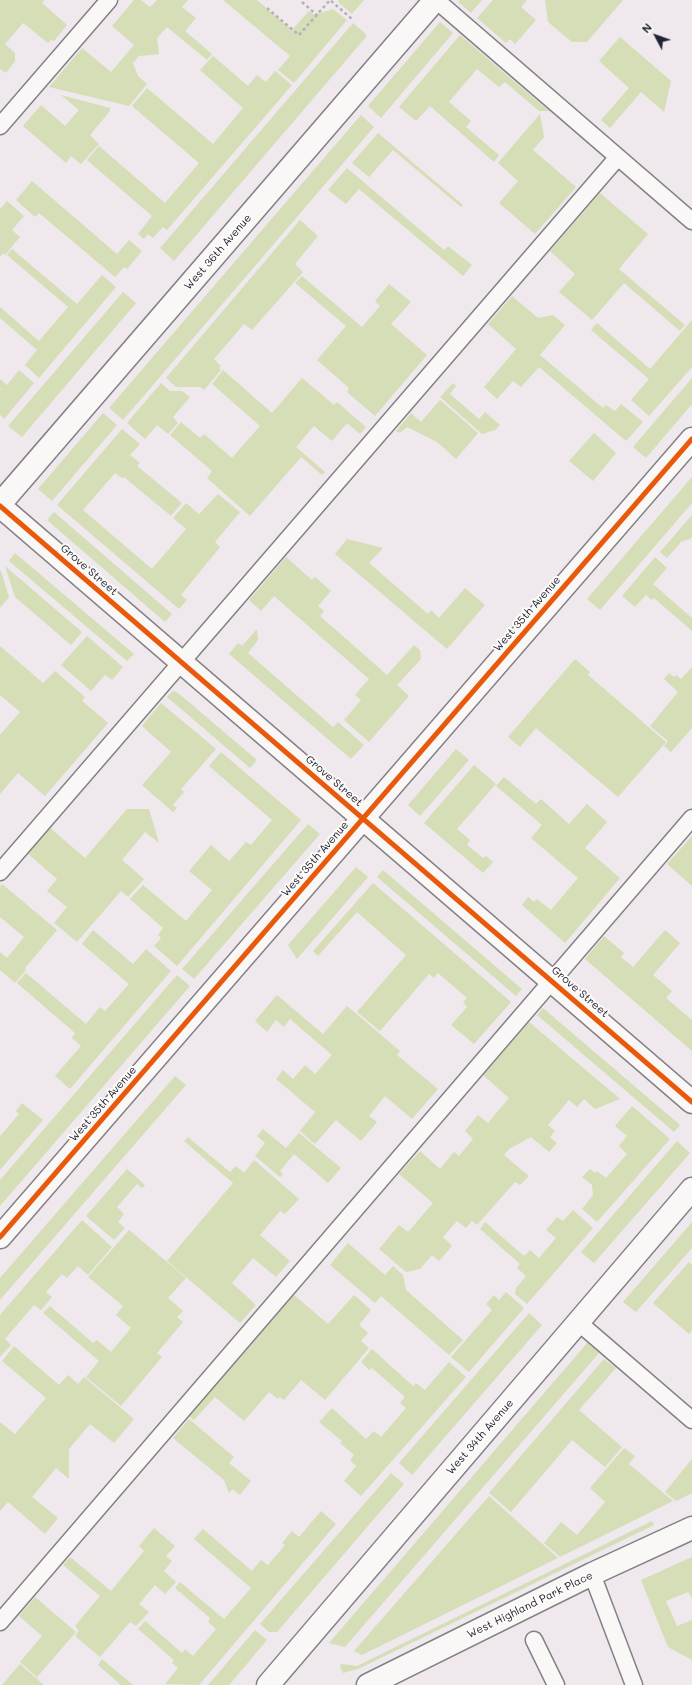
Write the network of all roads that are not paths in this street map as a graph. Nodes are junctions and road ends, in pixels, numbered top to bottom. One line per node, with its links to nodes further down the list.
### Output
1 (109, 0): 3 (lane)
2 (436, 0): 4 (lane); 7 (street, West 36th Avenue)
3 (0, 126)
4 (618, 157): 5 (lane); 8 (lane)
5 (692, 221)
6 (692, 439): 10 (street, West 35th Avenue)
7 (0, 505): 8 (street, Grove Street)
8 (181, 662): 10 (street, Grove Street); 11 (lane)
9 (692, 818): 12 (lane)
10 (363, 819): 12 (street, Grove Street); 15 (street, West 35th Avenue)
11 (0, 872)
12 (551, 981): 13 (street, Grove Street); 20 (lane)
13 (692, 1102)
14 (692, 1189): 16 (street, West 34th Avenue)
15 (0, 1237)
16 (578, 1322): 17 (lane); 22 (street, West 34th Avenue)
17 (692, 1420)
18 (692, 1528): 19 (street, West Highland Park Place)
19 (592, 1574): 23 (street, West Highland Park Place); 25 (lane)
20 (0, 1622)
21 (534, 1640): 24 (lane)
22 (268, 1685)
23 (368, 1685)
24 (556, 1685)
25 (634, 1685)

